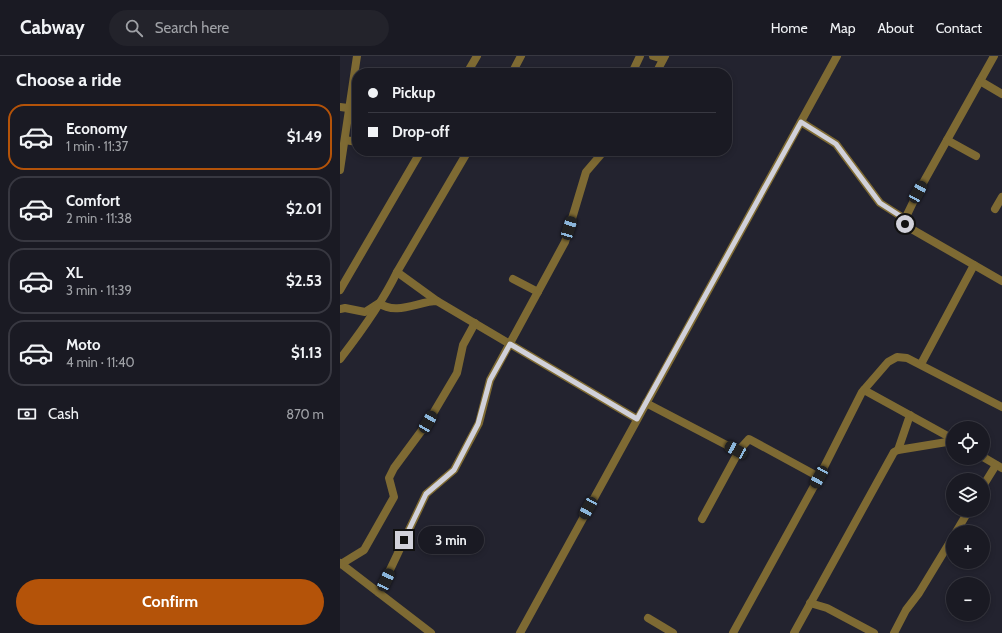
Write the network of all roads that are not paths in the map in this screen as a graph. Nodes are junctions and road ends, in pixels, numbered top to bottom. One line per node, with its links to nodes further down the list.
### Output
1 (357, 56): 9 (street)
2 (477, 56): 10 (street)
3 (521, 56): 11 (street)
4 (640, 56): 12 (street)
5 (653, 56): 8 (street)
6 (837, 56): 18 (street)
7 (994, 56): 15 (street)
8 (664, 57): 13 (street)
9 (354, 68)
10 (470, 68)
11 (515, 68)
12 (634, 68)
13 (658, 68)
14 (352, 76): 17 (street)
15 (980, 81): 16 (street); 20 (street)
16 (1002, 94)
17 (344, 107): 19 (street)
18 (801, 122): 29 (street); 44 (street)
19 (345, 140): 21 (street); 26 (street)
20 (947, 140): 25 (street); 29 (street)
21 (352, 141)
22 (418, 156): 34 (street)
23 (465, 156): 31 (street)
24 (600, 156): 35 (street)
25 (976, 156)
26 (340, 170)
27 (1002, 197): 28 (street)
28 (995, 209)
29 (905, 219): 30 (street)
30 (974, 265): 33 (street); 42 (street)
31 (397, 272): 36 (street); 37 (street)
32 (513, 279): 35 (street)
33 (1002, 281)
34 (340, 290)
35 (538, 292): 40 (street)
36 (437, 301): 37 (street); 39 (street)
37 (379, 303): 38 (street); 41 (street)
38 (340, 309)
39 (475, 323): 40 (street); 58 (street)
40 (510, 344): 47 (street); 59 (street)
41 (340, 359)
42 (921, 364): 43 (street); 45 (street)
43 (864, 390): 46 (street); 54 (street)
44 (646, 403): 47 (street); 50 (street)
45 (1002, 407)
46 (910, 415): 48 (street); 51 (street)
47 (637, 419): 63 (street)
48 (946, 436)
49 (946, 441): 51 (street)
50 (740, 449): 54 (street); 56 (street)
51 (898, 450): 60 (street)
52 (990, 461): 53 (street)
53 (999, 466): 55 (street)
54 (819, 477): 65 (street)
55 (990, 477)
56 (702, 519)
57 (946, 549): 68 (street)
58 (340, 563): 59 (street)
59 (379, 593): 62 (street)
60 (810, 603): 66 (street); 67 (street)
61 (648, 618): 64 (street)
62 (431, 633)
63 (520, 633)
64 (674, 633)
65 (732, 633)
66 (794, 633)
67 (874, 633)
68 (894, 633)

